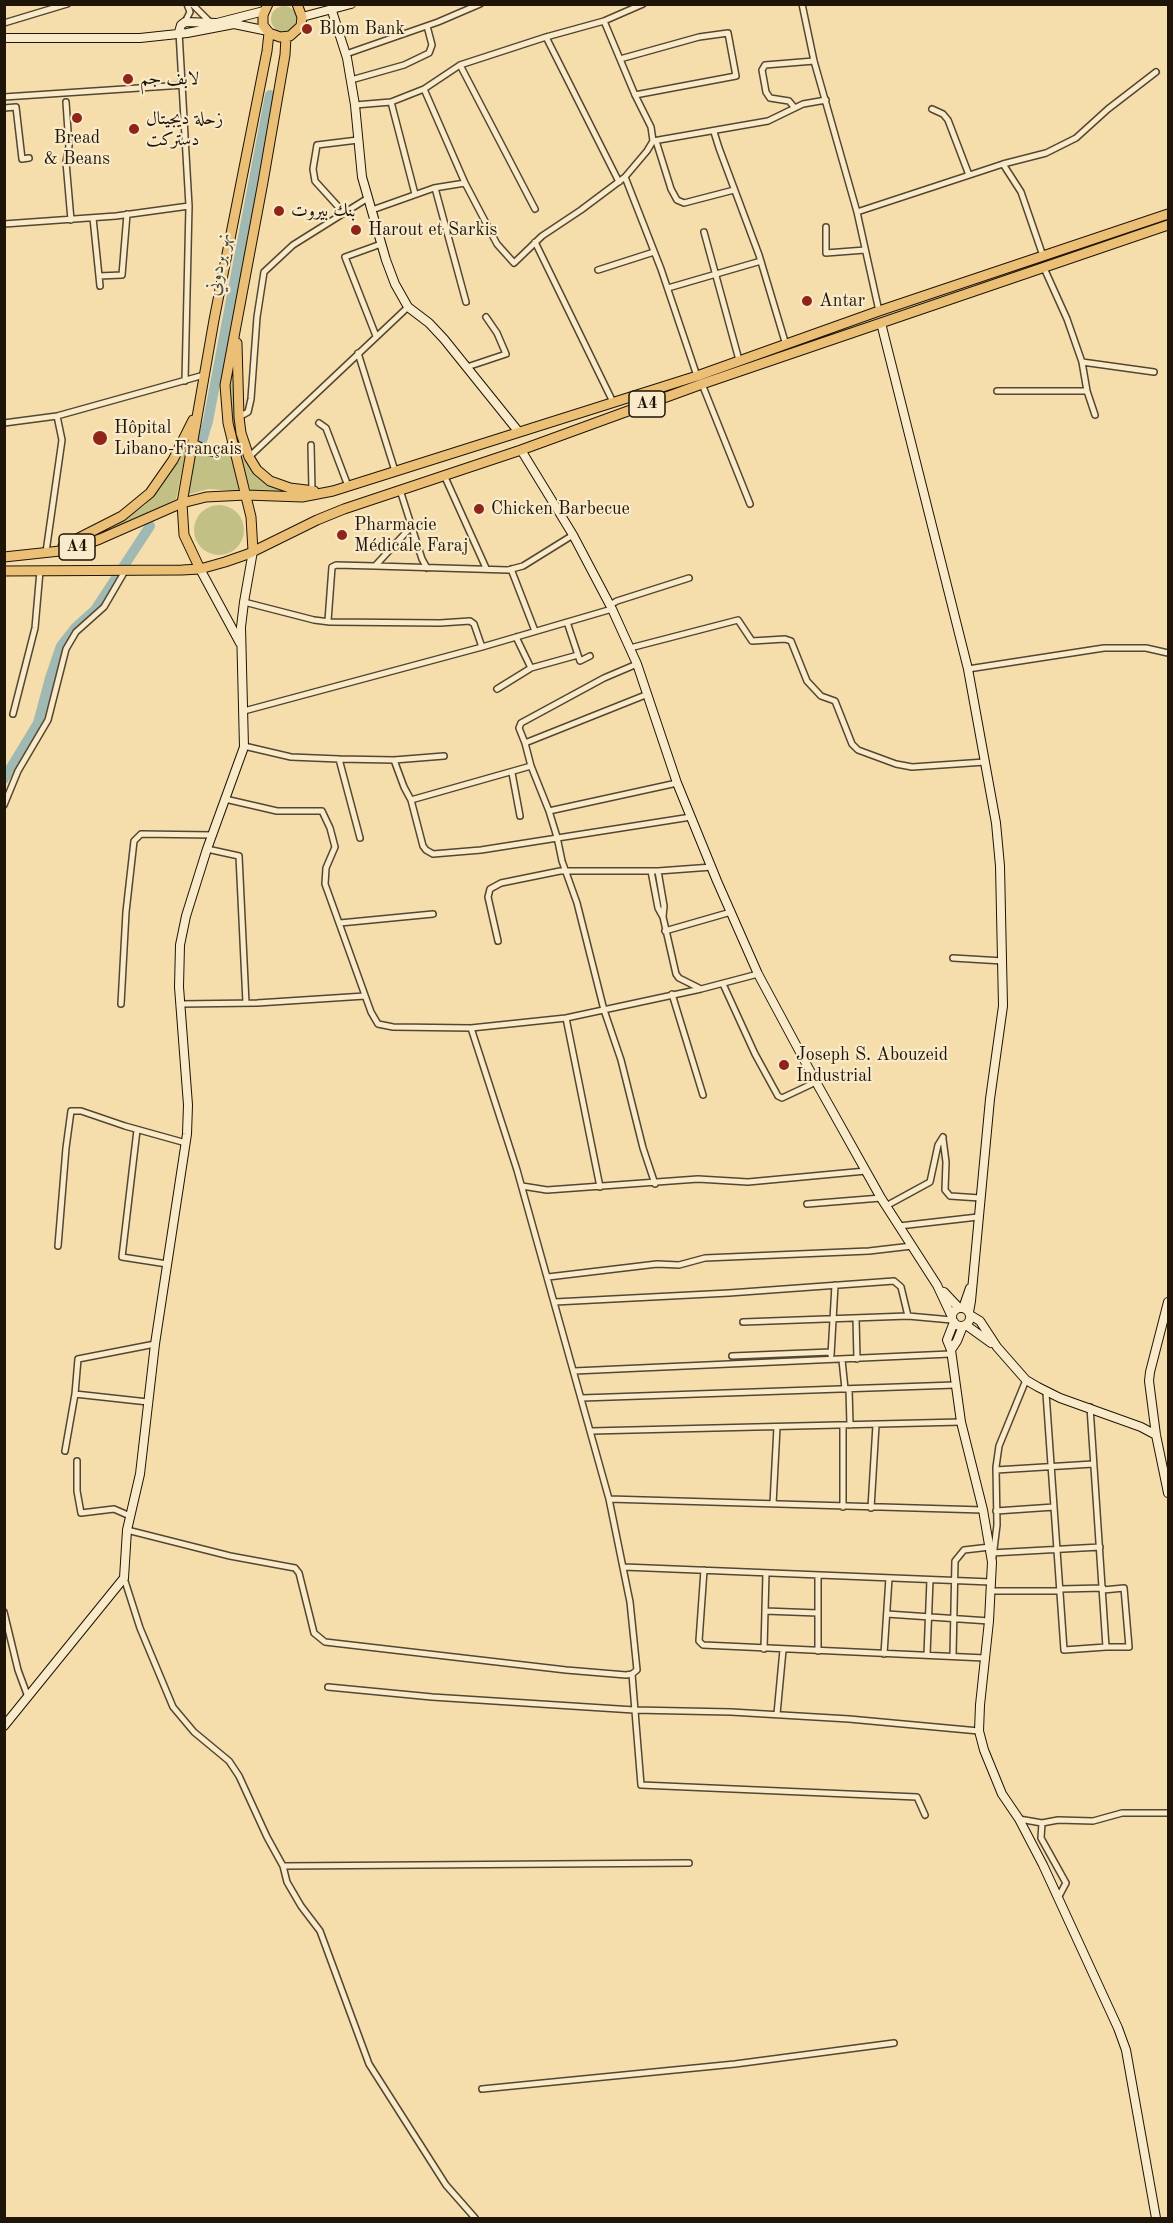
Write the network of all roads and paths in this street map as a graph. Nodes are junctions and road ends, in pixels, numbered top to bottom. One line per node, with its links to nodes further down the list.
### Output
1 (67, 4): 16 (street)
2 (189, 4): 9 (street); 11 (street)
3 (297, 4): 13 (highway)
4 (351, 4): 10 (street)
5 (480, 4): 19 (street)
6 (643, 4): 14 (street)
7 (802, 4): 29 (street)
8 (266, 8): 12 (street); 21 (highway)
9 (196, 10): 11 (street); 17 (street)
10 (332, 10): 13 (street); 26 (street)
11 (189, 14): 15 (street)
12 (250, 14): 17 (street); 18 (street)
13 (302, 17): 22 (highway)
14 (604, 21): 23 (street); 28 (street)
15 (185, 22): 17 (street); 20 (street)
16 (4, 23)
17 (211, 24)
18 (244, 25): 20 (street); 21 (street)
19 (427, 26): 26 (street); 32 (street)
20 (179, 32): 24 (street); 33 (street)
21 (269, 32): 22 (highway); 25 (highway)
22 (286, 37): 27 (highway)
23 (546, 37): 30 (street); 50 (street)
24 (4, 38)
25 (267, 51): 27 (highway); 94 (highway)
26 (346, 54): 32 (street)
27 (285, 55): 86 (highway)
28 (620, 59): 35 (street); 35 (street)
29 (814, 61): 37 (street); 41 (street)
30 (460, 65): 34 (street); 57 (street)
31 (1156, 72): 48 (street)
32 (351, 80): 40 (street)
33 (184, 86): 36 (street); 56 (street)
34 (424, 89): 39 (street); 51 (street)
35 (635, 94): 46 (street)
36 (4, 97)
37 (826, 100): 41 (street); 59 (street)
38 (66, 102): 64 (street)
39 (391, 102): 40 (street); 54 (street)
40 (355, 105): 45 (street)
41 (794, 107): 44 (street)
42 (4, 108): 47 (street)
43 (932, 109): 49 (street)
44 (714, 132): 46 (street); 53 (street)
45 (358, 140): 55 (street); 60 (street)
46 (654, 141): 50 (street); 53 (street)
47 (29, 158)
48 (1003, 164): 49 (street); 73 (street)
49 (969, 174): 59 (street)
50 (622, 179): 69 (street); 72 (street)
51 (465, 183): 52 (street); 69 (street)
52 (435, 188): 54 (street); 81 (street)
53 (734, 190): 74 (street)
54 (415, 194): 58 (street)
55 (368, 198): 58 (street); 60 (street)
56 (189, 206): 61 (street); 96 (street)
57 (535, 209)
58 (372, 210): 70 (street)
59 (856, 212): 71 (street)
60 (344, 213): 104 (street)
61 (127, 214): 63 (street); 78 (street)
62 (1168, 214): 73 (highway, A4)
63 (93, 218): 64 (street); 78 (street)
64 (71, 220): 65 (street)
65 (4, 224)
66 (1168, 225): 75 (highway, A4)
67 (826, 227): 71 (street)
68 (704, 232): 77 (street)
69 (535, 242): 101 (street)
70 (381, 244): 82 (street); 87 (street)
71 (865, 250): 83 (street)
72 (654, 252): 76 (street); 80 (street)
73 (1043, 256): 83 (highway, A4)
74 (761, 261): 77 (street); 88 (street)
75 (1044, 268): 85 (highway, A4); 91 (street)
76 (598, 270)
77 (715, 274): 80 (street); 90 (street)
78 (99, 276): 79 (street)
79 (100, 286)
80 (668, 288): 95 (street)
81 (466, 302)
82 (408, 307): 87 (street); 92 (street)
83 (879, 311): 88 (highway, A4)
84 (486, 317): 92 (street)
85 (881, 323): 95 (highway, A4); 153 (street)
86 (236, 325): 104 (highway); 113 (highway)
87 (376, 336): 89 (street)
88 (786, 345): 90 (highway, A4)
89 (358, 353): 116 (street); 117 (street)
90 (740, 360): 95 (highway, A4)
91 (1082, 362): 93 (street); 99 (street)
92 (467, 368): 108 (street)
93 (1154, 372)
94 (205, 375): 96 (street); 97 (highway)
95 (700, 380): 101 (highway, A4); 110 (highway, A4); 124 (street)
96 (187, 381): 97 (street); 103 (street)
97 (202, 389): 100 (highway)
98 (997, 391): 99 (street)
99 (1087, 391): 102 (street)
100 (200, 401): 111 (highway); 128 (highway)
101 (613, 402): 107 (highway, A4)
102 (1095, 415)
103 (57, 416): 105 (street); 128 (street)
104 (239, 417): 116 (highway)
105 (4, 423)
106 (319, 423): 119 (street)
107 (534, 426): 108 (highway, A4); 110 (highway)
108 (518, 431): 109 (highway, A4)
109 (498, 439): 115 (highway); 117 (highway, A4)
110 (541, 443): 114 (highway, A4)
111 (193, 444): 113 (highway); 123 (highway)
112 (311, 445): 120 (street)
113 (232, 446): 122 (highway)
114 (521, 450): 115 (highway, A4); 126 (street)
115 (504, 456): 118 (highway, A4)
116 (249, 457): 120 (highway)
117 (395, 471): 119 (highway, A4)
118 (444, 475): 121 (highway, A4); 132 (street)
119 (346, 486): 120 (highway); 122 (highway, A4)
120 (312, 490)
121 (400, 490): 125 (street); 127 (highway, A4)
122 (246, 495): 123 (highway, A4); 127 (highway)
123 (182, 502): 128 (highway, A4); 133 (highway)
124 (750, 504)
125 (411, 527): 130 (street); 131 (street)
126 (573, 535): 134 (street); 140 (street)
127 (254, 551): 133 (highway, A4); 139 (street)
128 (49, 552): 129 (highway, A4)
129 (4, 557)
130 (375, 566): 131 (street); 141 (street)
131 (427, 568): 132 (street)
132 (486, 568): 134 (street)
133 (200, 569): 135 (highway, A4); 145 (street)
134 (511, 569): 143 (street)
135 (125, 570): 137 (highway, A4); 169 (street)
136 (4, 571): 137 (highway, A4)
137 (40, 571): 157 (street)
138 (689, 578): 140 (street)
139 (244, 602): 141 (street); 145 (street)
140 (611, 607): 142 (street); 147 (street)
141 (328, 621): 146 (street)
142 (567, 622): 143 (street); 149 (street)
143 (535, 631): 144 (street)
144 (516, 637): 146 (street); 152 (street)
145 (241, 644): 156 (street)
146 (482, 647): 156 (street)
147 (630, 648): 151 (street); 163 (street)
148 (1168, 653): 153 (street)
149 (578, 655): 150 (street); 152 (street)
150 (590, 656)
151 (638, 664): 155 (street); 158 (street)
152 (531, 668): 154 (street)
153 (968, 669): 163 (street)
154 (497, 689)
155 (648, 694): 158 (street); 166 (street)
156 (244, 711): 159 (street)
157 (13, 714)
158 (525, 743): 164 (street)
159 (244, 746): 161 (street); 167 (street)
160 (444, 756): 162 (street)
161 (339, 759): 162 (street); 175 (street)
162 (394, 760): 168 (street)
163 (985, 762): 188 (street)
164 (531, 766): 165 (street); 170 (street)
165 (512, 773): 168 (street); 171 (street)
166 (677, 783): 170 (street); 172 (street)
167 (225, 799): 173 (street); 184 (street)
168 (411, 800): 174 (street)
169 (4, 805)
170 (549, 811): 174 (street)
171 (520, 816)
172 (691, 817): 174 (street); 177 (street)
173 (212, 835): 176 (street); 195 (street)
174 (557, 837): 178 (street)
175 (360, 838)
176 (207, 849): 194 (street); 196 (street)
177 (712, 867): 180 (street); 181 (street)
178 (566, 871): 179 (street); 186 (street); 197 (street)
179 (651, 871): 180 (street); 183 (street)
180 (658, 871): 183 (street)
181 (731, 912): 185 (street); 189 (street)
182 (433, 914): 184 (street)
183 (663, 917): 185 (street)
184 (340, 923): 193 (street)
185 (665, 931): 191 (street)
186 (498, 941)
187 (953, 958): 188 (street)
188 (1003, 961): 209 (street)
189 (758, 974): 190 (street); 200 (street)
190 (723, 984): 191 (street); 200 (street)
191 (701, 989): 192 (street)
192 (672, 994): 197 (street); 201 (street)
193 (365, 996): 194 (street); 199 (street)
194 (246, 1003): 196 (street)
195 (121, 1004)
196 (180, 1004): 203 (street)
197 (604, 1010): 198 (street); 205 (street)
198 (566, 1018): 199 (street); 207 (street)
199 (471, 1028): 206 (street)
200 (816, 1082): 204 (street)
201 (703, 1095)
202 (137, 1130): 203 (street); 214 (street); 216 (street)
203 (186, 1143): 216 (street)
204 (866, 1171): 205 (street); 208 (street)
205 (655, 1184): 207 (street)
206 (522, 1186): 207 (street); 217 (street)
207 (600, 1186)
208 (881, 1198): 210 (street); 211 (street)
209 (980, 1198): 211 (street); 212 (street)
210 (807, 1204)
211 (886, 1206): 213 (street)
212 (978, 1217): 213 (street); 222 (street)
213 (899, 1226): 215 (street)
214 (58, 1246)
215 (912, 1246): 217 (street); 219 (street)
216 (167, 1264): 229 (street)
217 (548, 1277): 220 (street)
218 (835, 1285): 220 (street); 223 (street); 224 (street)
219 (937, 1285): 222 (street); 226 (street)
220 (555, 1302): 237 (street)
221 (1168, 1302): 251 (street)
222 (965, 1311): 226 (street); 228 (street); 230 (street)
223 (908, 1316): 225 (street); 226 (street)
224 (832, 1318): 225 (street); 227 (street); 231 (street)
225 (856, 1318): 234 (street)
226 (953, 1320): 228 (street); 232 (street)
227 (743, 1322)
228 (965, 1325): 230 (street); 232 (street)
229 (155, 1344): 242 (street); 244 (street)
230 (997, 1347): 238 (street)
231 (831, 1352): 233 (street); 235 (street)
232 (951, 1352): 234 (street); 239 (street)
233 (732, 1356)
234 (856, 1359): 236 (street)
235 (831, 1360): 236 (street); 237 (street)
236 (842, 1360): 240 (street)
237 (574, 1371): 243 (street)
238 (1026, 1380): 241 (street); 256 (street)
239 (955, 1385): 240 (street); 246 (street)
240 (847, 1389): 243 (street); 247 (street)
241 (1047, 1393): 245 (street); 255 (street)
242 (75, 1394): 244 (street); 252 (street)
243 (582, 1398): 250 (street)
244 (148, 1401): 265 (street)
245 (1090, 1407): 251 (street); 254 (street)
246 (961, 1422): 248 (street); 263 (street)
247 (846, 1425): 248 (street); 249 (street); 261 (street)
248 (876, 1425): 262 (street)
249 (777, 1427): 250 (street); 259 (street)
250 (591, 1431): 258 (street)
251 (1156, 1435): 257 (street)
252 (65, 1451)
253 (77, 1461): 265 (street)
254 (1093, 1464): 255 (street); 267 (street)
255 (1052, 1467): 256 (street); 260 (street)
256 (996, 1470): 264 (street)
257 (1168, 1493)
258 (609, 1499): 259 (street); 270 (street)
259 (773, 1504): 261 (street)
260 (1054, 1506): 264 (street); 268 (street)
261 (843, 1507): 262 (street)
262 (871, 1508): 263 (street)
263 (983, 1510): 269 (street)
264 (996, 1511): 269 (street)
265 (130, 1516): 266 (street)
266 (127, 1530): 274 (street); 297 (street)
267 (1100, 1547): 268 (street); 279 (street)
268 (1057, 1549): 269 (street); 280 (street)
269 (992, 1554): 277 (street); 278 (street)
270 (624, 1567): 271 (street); 297 (street)
271 (704, 1570): 272 (street); 290 (street)
272 (766, 1573): 273 (street); 282 (street)
273 (818, 1575): 275 (street); 284 (street)
274 (124, 1578): 299 (street); 309 (street)
275 (889, 1578): 276 (street); 285 (street)
276 (930, 1580): 277 (street); 286 (street)
277 (956, 1580): 278 (street); 287 (street)
278 (991, 1582): 281 (street)
279 (1103, 1589): 280 (street); 289 (street); 289 (street)
280 (1060, 1590): 281 (street); 289 (street)
281 (990, 1591): 288 (street)
282 (765, 1611): 284 (street); 290 (street)
283 (4, 1612): 299 (street)
284 (818, 1613): 292 (street)
285 (887, 1614): 286 (street); 293 (street)
286 (928, 1617): 287 (street); 294 (street)
287 (954, 1618): 288 (street); 295 (street)
288 (989, 1621): 296 (street)
289 (1106, 1647)
290 (764, 1649): 291 (street)
291 (783, 1650): 292 (street); 301 (street)
292 (818, 1651): 293 (street)
293 (885, 1654): 294 (street)
294 (927, 1655): 295 (street)
295 (953, 1656): 296 (street)
296 (985, 1658): 303 (street)
297 (632, 1674): 300 (street)
298 (328, 1687): 300 (street)
299 (28, 1697): 302 (street)
300 (634, 1710): 301 (street); 305 (street)
301 (777, 1714): 303 (street)
302 (4, 1726)
303 (979, 1731): 306 (street)
304 (1168, 1813): 307 (street)
305 (925, 1815)
306 (1019, 1819): 307 (street); 310 (street)
307 (1042, 1823): 310 (street)
308 (689, 1863): 309 (street)
309 (283, 1866): 313 (street)
310 (1058, 1898): 314 (street)
311 (894, 2043): 312 (street)
312 (482, 2090)
313 (475, 2218)
314 (1156, 2218)

